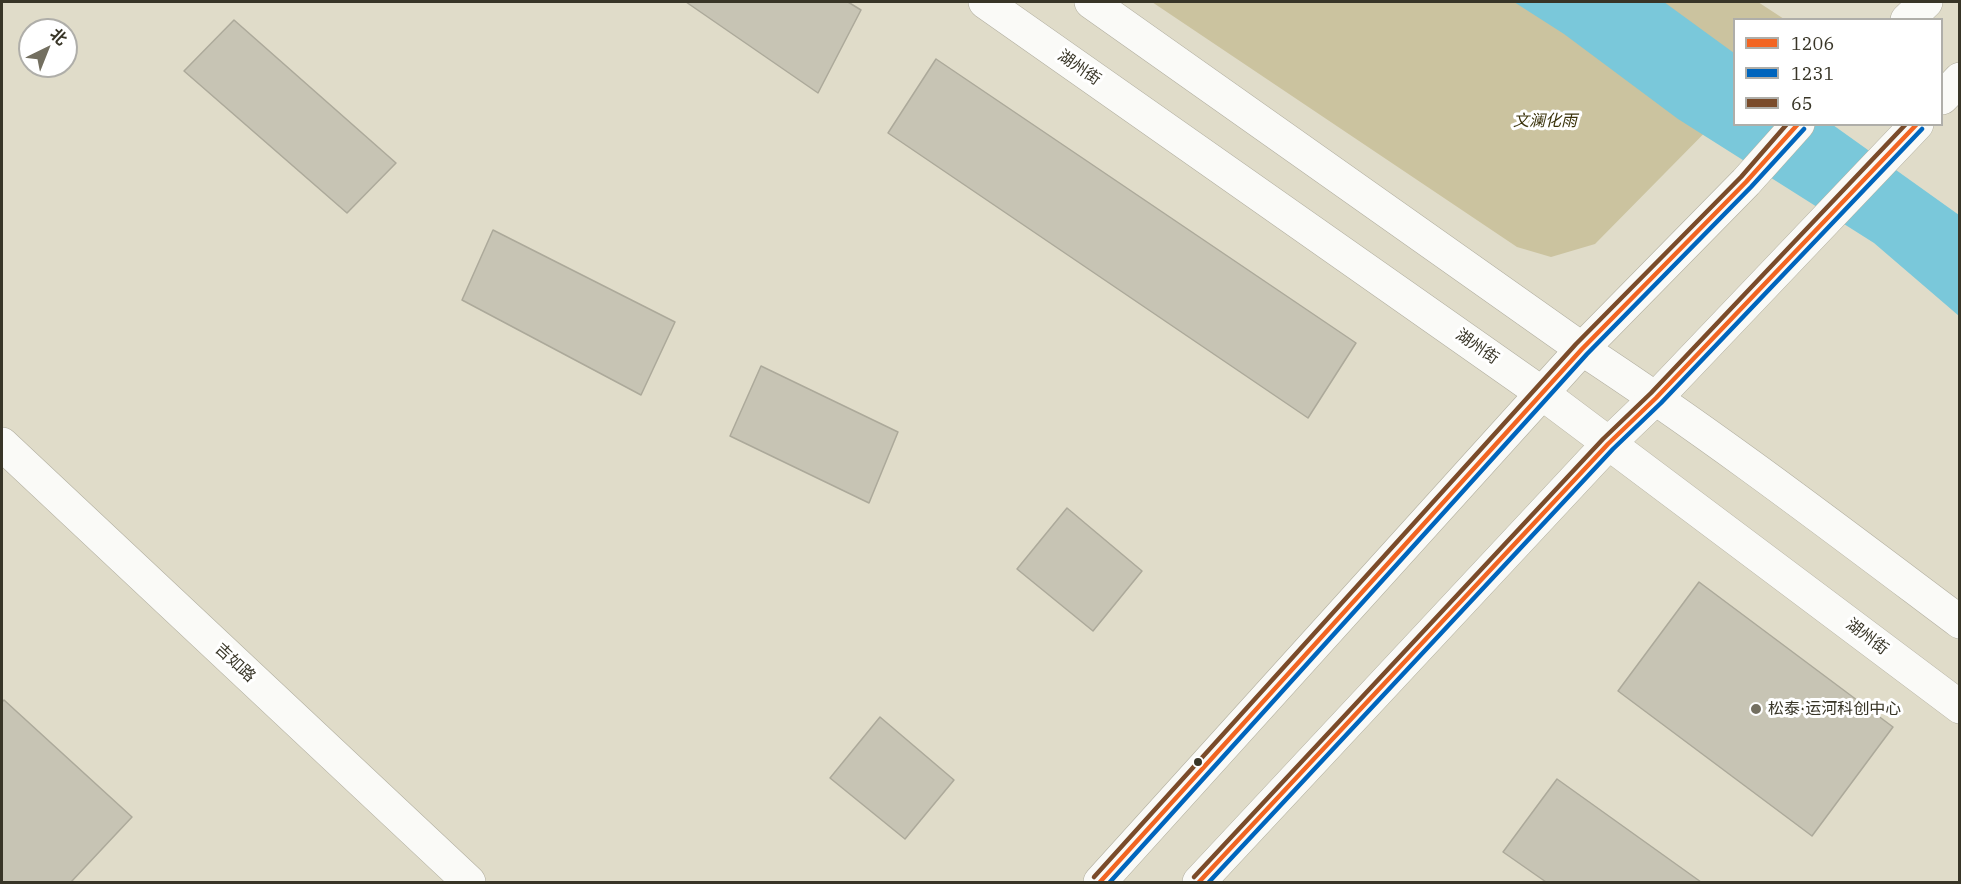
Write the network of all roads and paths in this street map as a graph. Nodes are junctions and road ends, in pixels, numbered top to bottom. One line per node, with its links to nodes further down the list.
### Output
1 (985, 2): 10 (main road, 湖州街)
2 (1090, 2): 9 (main road)
3 (1926, 2): 4 (main road)
4 (1909, 18)
5 (1959, 79): 6 (main road)
6 (1943, 96)
7 (1796, 126): 9 (main road)
8 (1915, 126): 11 (main road)
9 (1582, 349): 10 (main road); 11 (main road)
10 (1543, 394): 13 (main road, 湖州街); 17 (main road)
11 (1656, 398): 13 (main road); 14 (main road)
12 (2, 444): 16 (main road, 吉如路)
13 (1608, 444): 15 (main road, 湖州街); 18 (main road)
14 (1959, 622)
15 (1959, 707)
16 (469, 882)
17 (1100, 882)
18 (1199, 882)

